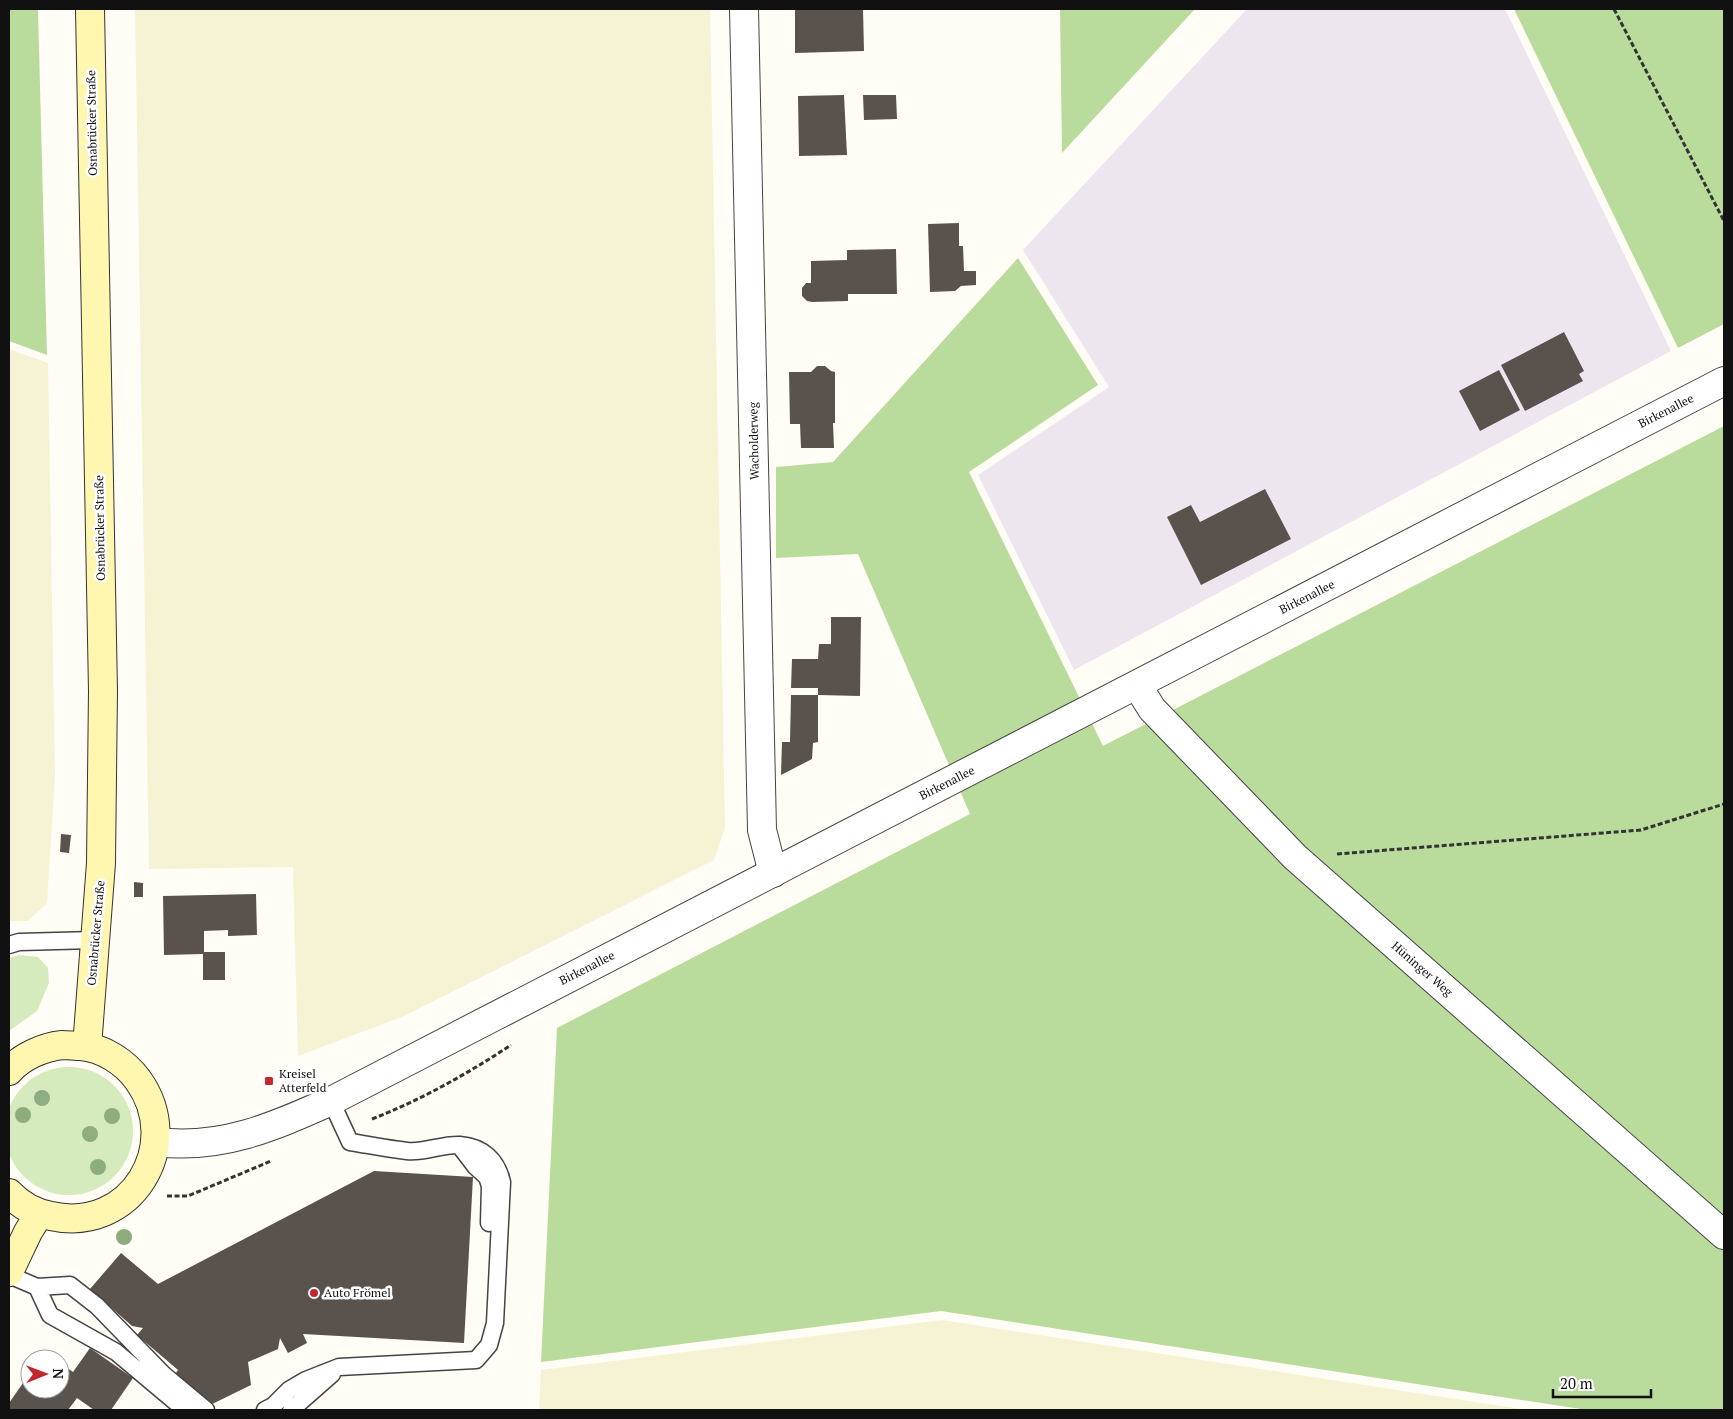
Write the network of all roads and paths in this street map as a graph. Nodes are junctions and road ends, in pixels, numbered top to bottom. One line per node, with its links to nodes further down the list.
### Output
1 (90, 9): 10 (main road, Osnabrücker Straße)
2 (744, 9): 9 (street, Wacholderweg)
3 (1614, 9): 4 (path)
4 (1724, 221)
5 (1724, 381): 6 (street, Birkenallee)
6 (1137, 685): 8 (street, Hüninger Weg); 9 (street, Birkenallee)
7 (1724, 804): 8 (path)
8 (1295, 857): 18 (street, Hüninger Weg)
9 (773, 873): 14 (street, Birkenallee)
10 (94, 940): 11 (lane); 12 (main road, Osnabrücker Straße)
11 (9, 946)
12 (87, 1046): 13 (main road); 15 (main road)
13 (9, 1071)
14 (331, 1101): 15 (street, Birkenallee); 21 (lane)
15 (156, 1142): 17 (main road)
16 (9, 1193): 17 (main road)
17 (34, 1223): 19 (main road)
18 (1724, 1235)
19 (9, 1273): 20 (lane)
20 (37, 1287): 22 (lane); 23 (lane)
21 (339, 1368): 24 (lane); 25 (lane)
22 (185, 1410)
23 (206, 1410)
24 (265, 1410)
25 (291, 1410)

